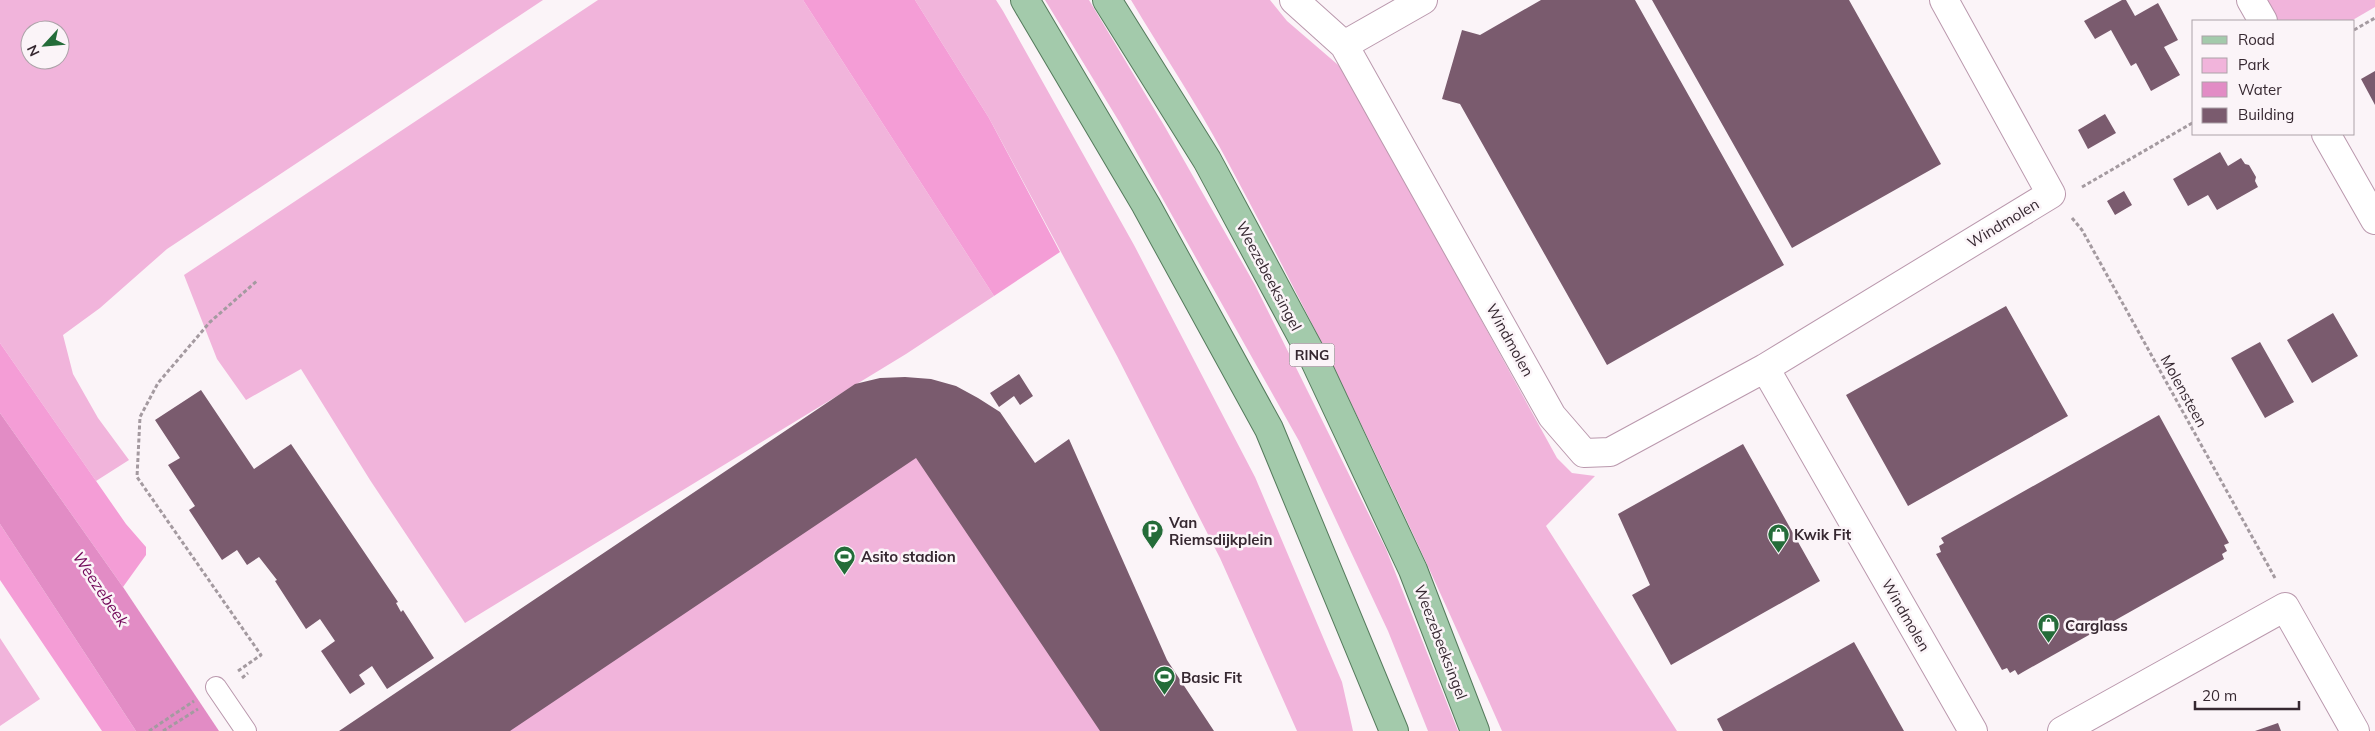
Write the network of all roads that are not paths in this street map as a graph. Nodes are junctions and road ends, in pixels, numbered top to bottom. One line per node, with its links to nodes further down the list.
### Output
1 (1025, 0): 14 (main road)
2 (1106, 0): 15 (main road, Weezebeeksingel / RING)
3 (1294, 0): 8 (street, Windmolen)
4 (1423, 0): 8 (street)
5 (1944, 0): 11 (street, Windmolen)
6 (2251, 0): 7 (street)
7 (2262, 20)
8 (1344, 45): 11 (street, Windmolen)
9 (2327, 135): 10 (street)
10 (2375, 220)
11 (1765, 368): 16 (street, Windmolen)
12 (209, 692): 13 (lane)
13 (246, 731)
14 (1394, 731)
15 (1475, 731)
16 (1973, 731)
17 (2062, 731): 18 (street)
18 (2355, 731)

